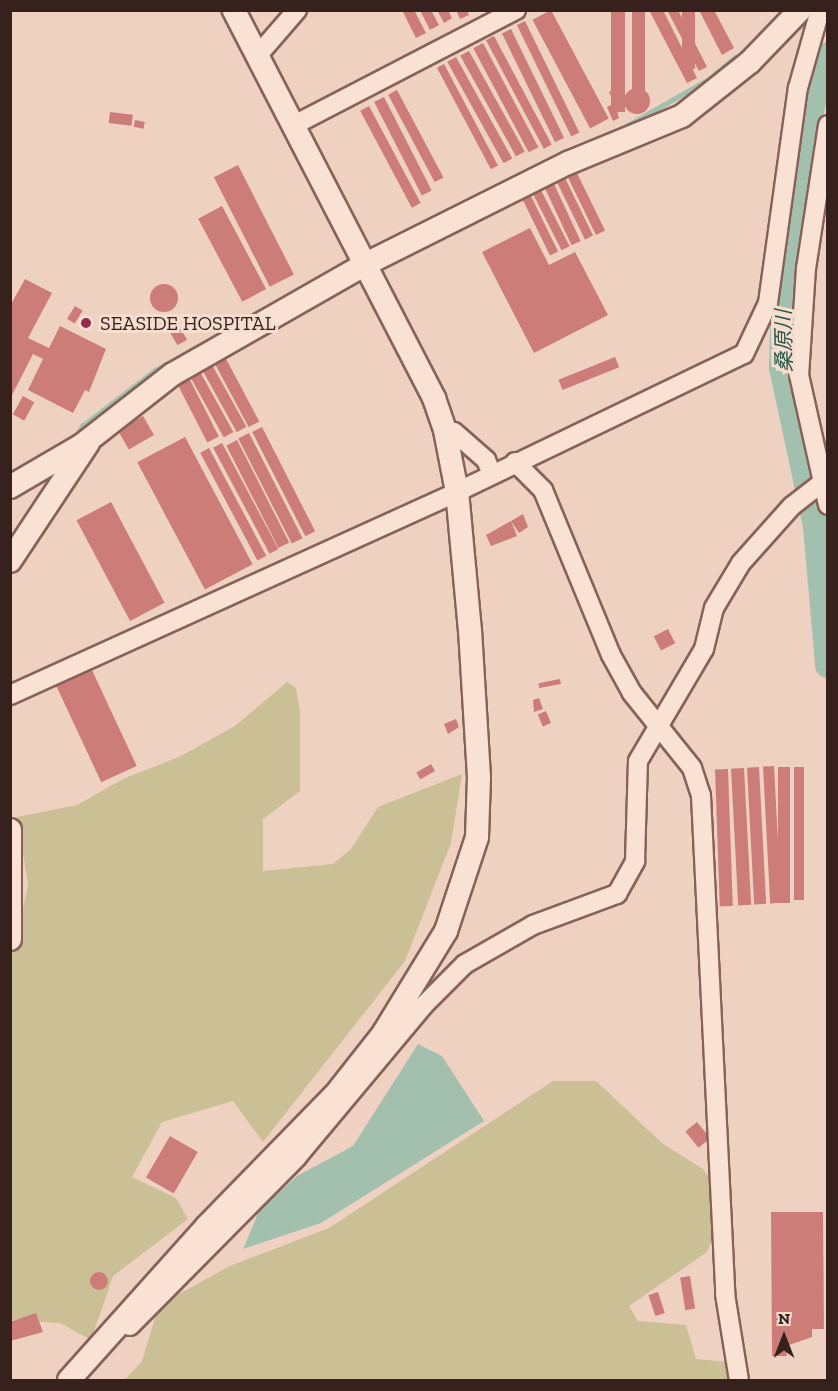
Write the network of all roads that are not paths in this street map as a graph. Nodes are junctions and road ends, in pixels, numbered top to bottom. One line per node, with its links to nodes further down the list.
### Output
1 (234, 10): 5 (street)
2 (297, 10): 5 (street)
3 (516, 10): 6 (street)
4 (814, 12): 9 (street); 12 (street)
5 (258, 55): 6 (street)
6 (296, 124): 9 (street)
7 (828, 125): 8 (street)
8 (824, 175): 14 (street)
9 (360, 256): 10 (street); 11 (street)
10 (445, 430): 13 (street); 16 (street)
11 (87, 441): 15 (street); 18 (street)
12 (515, 462): 13 (street); 20 (street)
13 (492, 474): 16 (street)
14 (826, 479): 17 (street); 20 (street)
15 (10, 487)
16 (457, 492): 19 (street); 23 (street)
17 (828, 505)
18 (10, 561)
19 (10, 695)
20 (659, 726): 23 (street); 25 (street)
21 (10, 830): 22 (street)
22 (10, 939)
23 (115, 1334): 24 (street)
24 (69, 1380)
25 (739, 1380)

